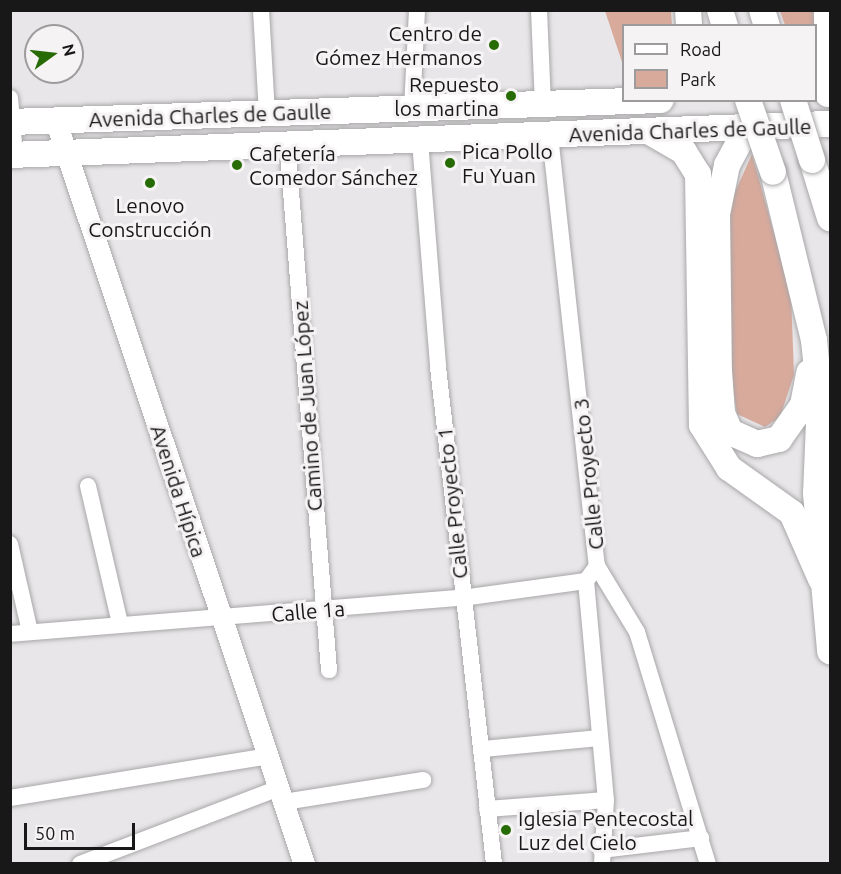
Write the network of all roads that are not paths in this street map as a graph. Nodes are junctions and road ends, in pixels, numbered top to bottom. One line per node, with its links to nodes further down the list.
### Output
1 (261, 10): 13 (street)
2 (417, 10): 12 (street)
3 (539, 10): 11 (street)
4 (827, 10): 6 (main road)
5 (622, 84): 8 (main road)
6 (825, 94)
7 (622, 101): 8 (main road, Avenida Charles de Gaulle)
8 (600, 102): 11 (main road, Avenida Charles de Gaulle)
9 (749, 102): 25 (main road, bridge)
10 (794, 102): 24 (main road, bridge)
11 (543, 106): 12 (main road, Avenida Charles de Gaulle)
12 (412, 109): 13 (main road, Avenida Charles de Gaulle)
13 (267, 113): 15 (main road, Avenida Charles de Gaulle)
14 (11, 114): 15 (main road, Avenida Charles de Gaulle); 23 (street)
15 (55, 119): 22 (street, Avenida Hípica)
16 (831, 124): 17 (main road, Avenida Charles de Gaulle)
17 (747, 128): 18 (main road, Avenida Charles de Gaulle); 25 (main road)
18 (650, 132): 19 (main road, Avenida Charles de Gaulle); 29 (main road)
19 (550, 135): 21 (main road, Avenida Charles de Gaulle); 28 (street, Calle Proyecto 3)
20 (287, 141): 21 (main road, Avenida Charles de Gaulle); 22 (main road, Avenida Charles de Gaulle); 32 (street, Camino de Juan López)
21 (420, 141): 31 (street, Calle Proyecto 1)
22 (66, 151): 23 (main road, Avenida Charles de Gaulle); 33 (street, Avenida Hípica)
23 (13, 155)
24 (831, 218)
25 (814, 340): 29 (main road)
26 (88, 486): 34 (street)
27 (10, 544): 35 (street)
28 (597, 566): 30 (street); 47 (street, Calle Proyecto 3)
29 (821, 579): 37 (main road)
30 (586, 581): 31 (street, Calle 1a); 39 (street)
31 (462, 598): 32 (street, Calle 1a); 40 (street, Calle Proyecto 1)
32 (323, 610): 33 (street, Calle 1a); 38 (street, Camino de Juan López)
33 (222, 618): 34 (street, Calle 1a); 41 (street, Avenida Hípica)
34 (120, 624): 35 (street, Calle 1a)
35 (30, 633): 36 (street, Calle 1a)
36 (10, 634)
37 (831, 651)
38 (328, 670)
39 (599, 738): 40 (street); 45 (street)
40 (483, 749): 46 (street, Calle Proyecto 1)
41 (268, 756): 43 (street, Avenida Hípica); 44 (street)
42 (423, 780): 43 (street)
43 (281, 795): 49 (street); 51 (street, Avenida Hípica)
44 (10, 798)
45 (606, 800): 46 (street); 48 (street)
46 (487, 809): 52 (street, Calle Proyecto 1)
47 (701, 838): 48 (street); 53 (street, Calle Proyecto 3)
48 (602, 857)
49 (99, 860): 50 (street)
50 (80, 864)
51 (304, 864)
52 (494, 864)
53 (708, 864)

